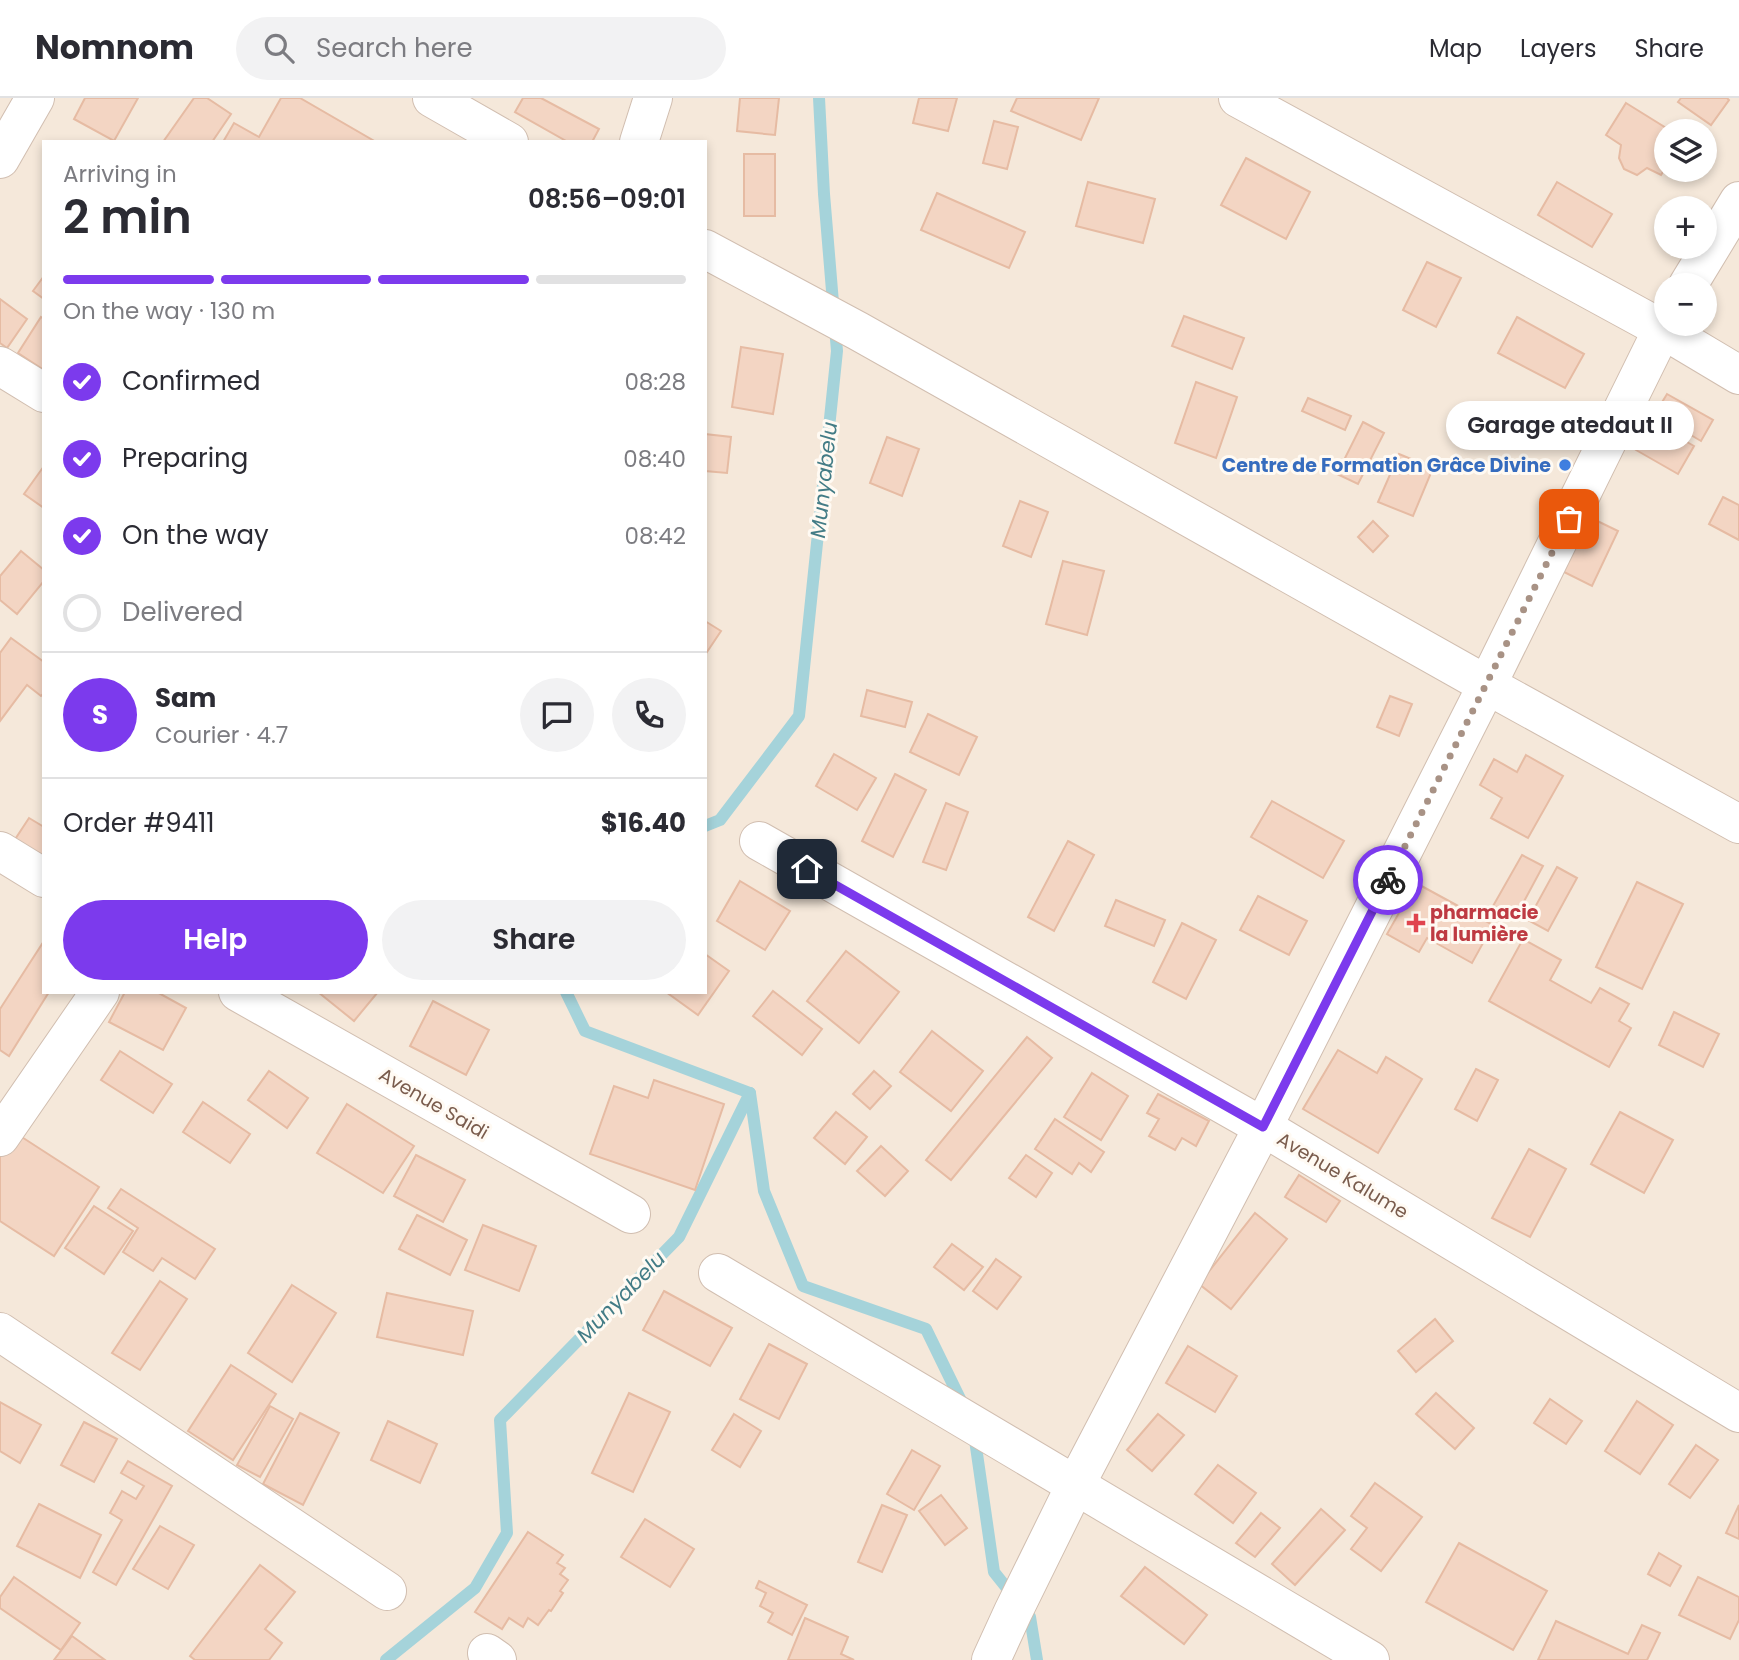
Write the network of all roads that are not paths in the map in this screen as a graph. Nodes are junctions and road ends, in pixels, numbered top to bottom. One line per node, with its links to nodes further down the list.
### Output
1 (35, 98): 7 (street)
2 (432, 98): 5 (street)
3 (653, 98): 6 (street)
4 (1238, 98): 11 (street)
5 (506, 140)
6 (640, 140)
7 (0, 159)
8 (1739, 201): 10 (street)
9 (707, 250): 17 (street)
10 (1695, 273)
11 (1654, 321)
12 (1659, 336): 17 (street)
13 (1679, 336): 15 (street)
14 (0, 366): 16 (street)
15 (1739, 375)
16 (42, 392)
17 (1487, 685): 18 (street); 24 (street)
18 (1739, 824)
19 (759, 841): 24 (street, Avenue Kalume)
20 (0, 851): 21 (street)
21 (42, 877)
22 (99, 994): 25 (street)
23 (242, 994): 26 (street, Avenue Saidi)
24 (1263, 1127): 29 (street, Avenue Kalume); 30 (street)
25 (0, 1137)
26 (631, 1214)
27 (718, 1273): 30 (street)
28 (0, 1332): 31 (street)
29 (1739, 1413)
30 (1076, 1484): 32 (street); 33 (street)
31 (387, 1591)
32 (992, 1660)
33 (1370, 1660)

